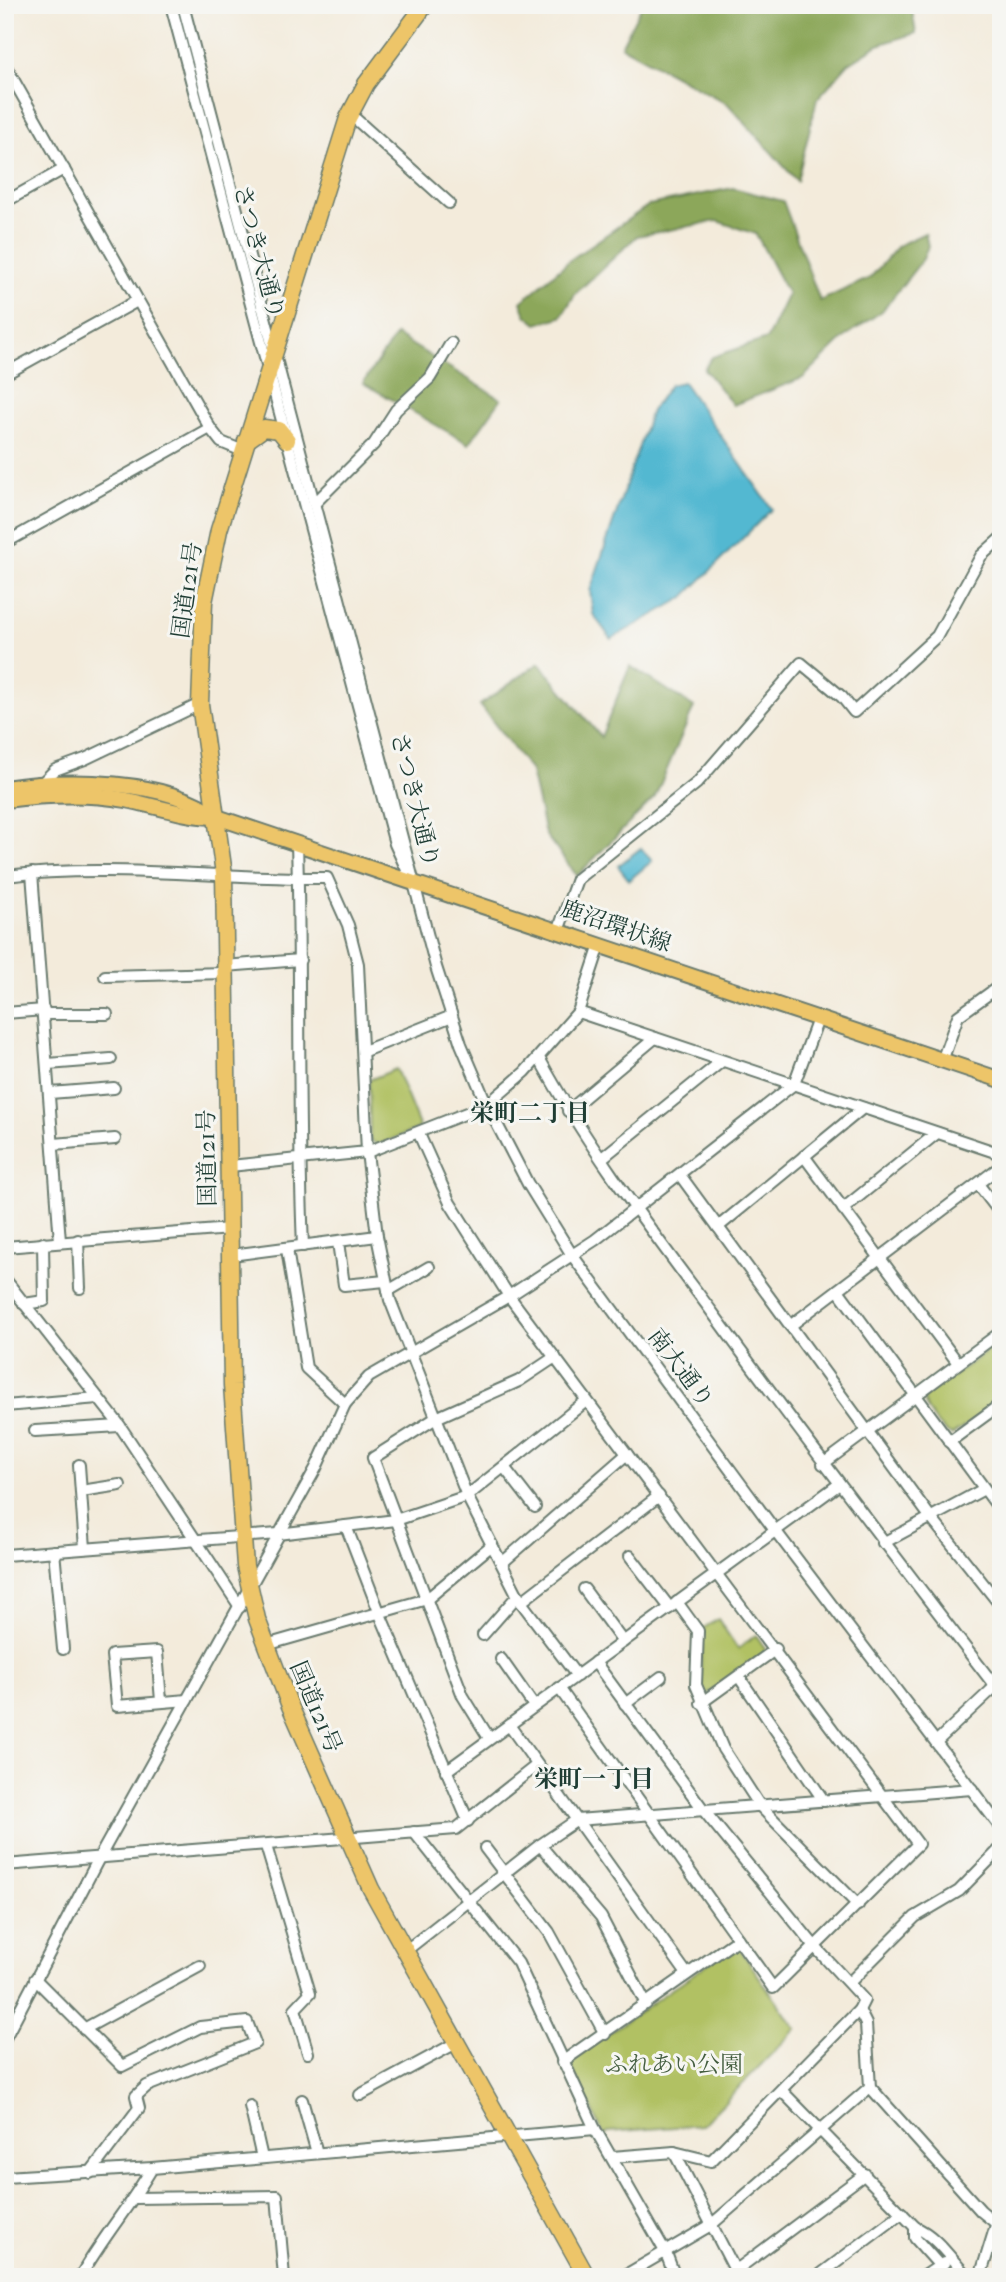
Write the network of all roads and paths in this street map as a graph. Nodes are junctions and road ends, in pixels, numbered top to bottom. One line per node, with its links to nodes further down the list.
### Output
1 (171, 5): 12 (street, さつき大通り)
2 (183, 5): 11 (street, さつき大通り)
3 (425, 5): 5 (highway, 国道121号)
4 (5, 65): 6 (street)
5 (350, 114): 8 (street); 11 (highway, 国道121号)
6 (64, 169): 7 (street); 9 (street)
7 (5, 202)
8 (449, 203)
9 (137, 301): 13 (street); 14 (street)
10 (451, 343): 17 (street)
11 (275, 347): 12 (highway, 国道121号); 17 (street, さつき大通り)
12 (268, 369): 15 (street, さつき大通り); 16 (highway, 国道121号)
13 (5, 374)
14 (209, 428): 16 (street); 19 (street)
15 (287, 440): 16 (highway); 30 (street, さつき大通り)
16 (245, 446): 20 (highway, 国道121号)
17 (316, 502): 30 (street, さつき大通り)
18 (1001, 538): 31 (street)
19 (5, 543)
20 (200, 704): 21 (street); 24 (highway, 国道121号)
21 (41, 784): 22 (main road, 鹿沼環状線); 24 (main road, 鹿沼環状線)
22 (5, 788)
23 (5, 800): 24 (main road, 鹿沼環状線)
24 (218, 817): 25 (main road, 鹿沼環状線); 27 (highway, 国道121号)
25 (297, 843): 29 (street); 30 (main road, 鹿沼環状線)
26 (32, 873): 27 (street); 28 (street); 37 (street)
27 (224, 874): 29 (street); 34 (highway, 国道121号)
28 (5, 877)
29 (298, 879): 33 (street); 44 (street)
30 (415, 885): 31 (main road, 鹿沼環状線); 41 (street, 南大通り)
31 (558, 931): 32 (main road, 鹿沼環状線)
32 (600, 945): 38 (street); 42 (main road, 鹿沼環状線)
33 (300, 960): 34 (street); 65 (street)
34 (225, 969): 35 (street); 66 (highway, 国道121号)
35 (105, 976)
36 (1001, 985): 48 (street)
37 (44, 1012): 39 (street); 40 (street); 49 (street)
38 (578, 1012): 43 (street); 45 (street)
39 (5, 1013)
40 (107, 1014)
41 (452, 1016): 44 (street); 54 (street, 南大通り)
42 (818, 1019): 48 (main road, 鹿沼環状線); 51 (street)
43 (655, 1038): 47 (street); 56 (street)
44 (365, 1051): 61 (street)
45 (538, 1058): 54 (street); 56 (street)
46 (111, 1059): 49 (street)
47 (722, 1061): 51 (street); 64 (street)
48 (942, 1061): 50 (main road, 鹿沼環状線)
49 (48, 1064): 53 (street)
50 (1001, 1080)
51 (794, 1084): 55 (street); 68 (street)
52 (114, 1088): 53 (street)
53 (50, 1093): 60 (street)
54 (487, 1105): 58 (street); 84 (street, 南大通り)
55 (863, 1108): 57 (street); 63 (street)
56 (568, 1111): 64 (street)
57 (937, 1133): 62 (street); 71 (street)
58 (419, 1134): 61 (street); 91 (street)
59 (115, 1139): 60 (street)
60 (54, 1144): 77 (street)
61 (367, 1152): 65 (street); 75 (street)
62 (1001, 1154)
63 (804, 1156): 71 (street); 73 (street)
64 (602, 1158): 70 (street)
65 (299, 1159): 66 (street); 81 (street)
66 (230, 1166): 74 (highway, 国道121号)
67 (1001, 1166): 69 (street)
68 (680, 1175): 70 (street); 73 (street)
69 (978, 1184): 72 (street); 85 (street)
70 (636, 1209): 84 (street); 111 (street)
71 (843, 1209): 85 (street)
72 (1001, 1214)
73 (718, 1227): 93 (street)
74 (230, 1229): 76 (street); 83 (highway, 国道121号)
75 (377, 1236): 78 (street); 88 (street)
76 (78, 1240): 77 (street); 89 (street)
77 (60, 1241): 79 (street)
78 (338, 1242): 81 (street); 88 (street)
79 (43, 1243): 80 (street); 92 (street)
80 (5, 1247)
81 (303, 1247): 82 (street)
82 (287, 1249): 83 (street); 101 (street)
83 (231, 1255): 127 (highway, 国道121号)
84 (572, 1255): 91 (street); 125 (street, 南大通り)
85 (880, 1258): 90 (street); 97 (street)
86 (429, 1267): 88 (street)
87 (5, 1279): 92 (street)
88 (386, 1286): 95 (street)
89 (80, 1288)
90 (838, 1290): 93 (street); 98 (street)
91 (509, 1296): 95 (street); 96 (street)
92 (24, 1304): 99 (street)
93 (790, 1326): 108 (street)
94 (1000, 1334): 97 (street)
95 (410, 1352): 101 (street); 104 (street)
96 (555, 1357): 100 (street); 104 (street)
97 (958, 1363): 98 (street)
98 (915, 1395): 108 (street); 109 (street)
99 (99, 1398): 102 (street); 106 (street)
100 (586, 1401): 110 (street); 113 (street)
101 (345, 1404): 126 (street)
102 (5, 1406)
103 (997, 1407): 105 (street); 109 (street)
104 (436, 1418): 118 (street); 123 (street)
105 (1001, 1419)
106 (120, 1426): 107 (street); 128 (street)
107 (35, 1431)
108 (867, 1431): 111 (street); 122 (street)
109 (949, 1442): 116 (street)
110 (627, 1454): 119 (street); 135 (street)
111 (823, 1464): 115 (street)
112 (79, 1465): 117 (street)
113 (504, 1467): 118 (street); 120 (street)
114 (120, 1485): 117 (street)
115 (838, 1485): 125 (street); 129 (street)
116 (984, 1489): 121 (street); 122 (street)
117 (81, 1490): 131 (street)
118 (467, 1496): 123 (street); 130 (street)
119 (659, 1496): 136 (street); 140 (street)
120 (534, 1507)
121 (1001, 1511)
122 (931, 1518): 129 (street); 142 (street)
123 (396, 1520): 124 (street); 139 (street)
124 (346, 1526): 126 (street); 144 (street)
125 (774, 1529): 136 (street); 164 (street, 南大通り)
126 (278, 1534): 127 (street); 138 (street)
127 (242, 1536): 128 (street); 138 (highway, 国道121号)
128 (196, 1538): 131 (street); 143 (street)
129 (883, 1543): 155 (street)
130 (492, 1545): 135 (street); 139 (street)
131 (86, 1548): 132 (street)
132 (54, 1550): 133 (street); 148 (street)
133 (5, 1555)
134 (630, 1556): 141 (street)
135 (502, 1563): 140 (street)
136 (717, 1573): 141 (street); 149 (street)
137 (584, 1589): 146 (street)
138 (248, 1591): 143 (street); 147 (highway, 国道121号)
139 (427, 1599): 144 (street); 163 (street)
140 (520, 1599): 145 (street); 152 (street)
141 (673, 1605): 146 (street); 159 (street)
142 (1001, 1606)
143 (240, 1607): 157 (street)
144 (380, 1614): 147 (street); 166 (street)
145 (483, 1635)
146 (623, 1642): 151 (street)
147 (266, 1644): 178 (highway, 国道121号)
148 (63, 1648)
149 (776, 1649): 154 (street); 168 (street)
150 (501, 1659): 161 (street)
151 (596, 1662): 152 (street); 160 (street)
152 (577, 1676): 156 (street)
153 (661, 1677): 160 (street)
154 (739, 1677): 159 (street); 169 (street)
155 (999, 1687): 164 (street)
156 (559, 1688): 161 (street); 172 (street)
157 (187, 1699): 158 (street); 183 (street)
158 (161, 1701): 158 (street)
159 (701, 1703): 170 (street)
160 (625, 1704): 171 (street)
161 (534, 1706): 162 (street)
162 (509, 1724): 163 (street); 165 (street)
163 (489, 1738): 166 (street)
164 (936, 1742): 167 (street, 南大通り)
165 (537, 1765): 173 (street); 174 (street)
166 (446, 1771): 174 (street)
167 (972, 1789): 168 (street); 175 (street, 南大通り)
168 (885, 1797): 169 (street); 187 (street)
169 (824, 1801): 170 (street)
170 (760, 1806): 171 (street); 187 (street)
171 (705, 1812): 172 (street); 189 (street)
172 (650, 1816): 173 (street); 188 (street)
173 (577, 1820): 179 (street); 192 (street)
174 (468, 1821): 176 (street)
175 (1001, 1828)
176 (414, 1832): 178 (street); 186 (street)
177 (5, 1833): 184 (street)
178 (348, 1838): 180 (street); 190 (highway, 国道121号)
179 (540, 1845): 185 (street); 195 (street)
180 (266, 1846): 183 (street); 201 (street)
181 (485, 1848): 185 (street)
182 (1001, 1848): 194 (street)
183 (99, 1858): 184 (street); 193 (street)
184 (6, 1865)
185 (505, 1873): 186 (street); 198 (street)
186 (468, 1902): 190 (street); 202 (street)
187 (858, 1905): 189 (street)
188 (738, 1939): 189 (street); 192 (street)
189 (816, 1948): 194 (street)
190 (404, 1952): 200 (highway, 国道121号)
191 (201, 1966): 197 (street)
192 (687, 1974): 195 (street)
193 (35, 1979): 197 (street); 199 (street)
194 (850, 1982): 196 (street)
195 (646, 2004): 198 (street)
196 (859, 2010): 203 (street); 204 (street)
197 (84, 2029): 216 (street)
198 (604, 2034): 202 (street)
199 (5, 2038)
200 (456, 2043): 205 (street); 210 (highway, 国道121号)
201 (308, 2053)
202 (562, 2062): 208 (street)
203 (870, 2087): 209 (street); 223 (street)
204 (782, 2091): 209 (street); 211 (street)
205 (359, 2095)
206 (302, 2100): 212 (street)
207 (250, 2106): 214 (street)
208 (595, 2129): 210 (street); 213 (street)
209 (820, 2129): 217 (street); 222 (street)
210 (509, 2138): 212 (street); 231 (highway, 国道121号)
211 (674, 2152): 213 (street); 222 (street)
212 (317, 2153): 214 (street)
213 (612, 2157): 225 (street)
214 (262, 2158): 215 (street)
215 (152, 2168): 216 (street); 219 (street)
216 (90, 2173): 218 (street)
217 (864, 2174): 221 (street); 228 (street)
218 (5, 2177)
219 (135, 2198): 229 (street); 230 (street)
220 (1001, 2209): 223 (street)
221 (902, 2214): 224 (street); 234 (street)
222 (711, 2225): 225 (street); 228 (street)
223 (998, 2226): 237 (street)
224 (915, 2227): 226 (street); 227 (street)
225 (666, 2253): 232 (street); 233 (street)
226 (950, 2259): 227 (street); 236 (street)
227 (940, 2266): 235 (street)
228 (737, 2274)
229 (80, 2277)
230 (284, 2277)
231 (587, 2277)
232 (622, 2277)
233 (675, 2277)
234 (817, 2277)
235 (923, 2277)
236 (968, 2277)
237 (980, 2277)

